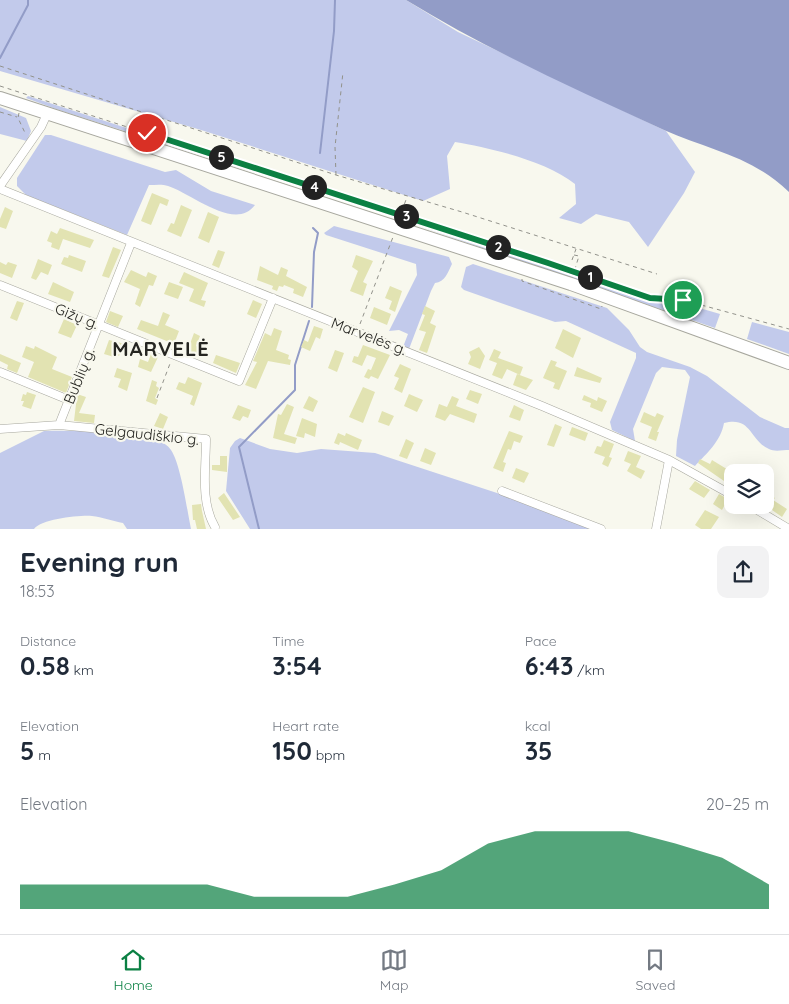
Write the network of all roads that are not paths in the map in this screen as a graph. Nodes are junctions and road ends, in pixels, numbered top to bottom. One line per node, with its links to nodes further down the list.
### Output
1 (0, 98): 2 (main road)
2 (47, 114): 3 (street); 8 (main road)
3 (0, 188): 4 (street, Marvelės g.)
4 (131, 243): 6 (street, Marvelės g.); 7 (street, Bublių g.)
5 (0, 284): 7 (street, Gižų g.)
6 (272, 298): 7 (street, Gižų g.); 13 (street, Marvelės g.)
7 (99, 325): 10 (street, Bublių g.)
8 (789, 363)
9 (0, 372): 10 (street)
10 (69, 400): 11 (street, Bublių g.)
11 (59, 425): 12 (street, Gelgaudiškio g.); 17 (street, Gelgaudiškio g.)
12 (0, 429)
13 (669, 460): 14 (street, Marvelės g.); 19 (street)
14 (724, 490)
15 (502, 491): 18 (street)
16 (764, 514): 20 (street)
17 (215, 527)
18 (601, 529)
19 (656, 529)
20 (788, 529)

